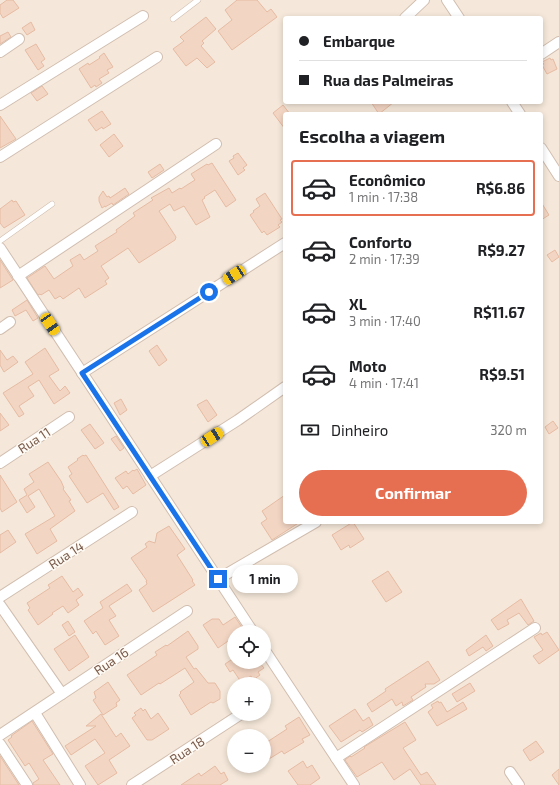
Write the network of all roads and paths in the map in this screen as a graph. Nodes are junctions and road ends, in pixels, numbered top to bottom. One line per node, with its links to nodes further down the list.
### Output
1 (198, 0): 7 (lane)
2 (424, 0): 5 (street)
3 (447, 0): 6 (street)
4 (143, 16): 13 (street)
5 (407, 16)
6 (458, 16)
7 (173, 19)
8 (20, 39): 10 (street)
9 (559, 42): 11 (street)
10 (0, 52)
11 (543, 53)
12 (157, 56): 16 (street)
13 (0, 105)
14 (216, 144): 22 (street)
15 (543, 151): 17 (street)
16 (0, 157)
17 (559, 176)
18 (52, 204): 19 (lane)
19 (0, 241)
20 (283, 244): 25 (street)
21 (0, 248): 22 (street)
22 (18, 276): 25 (street)
23 (10, 322): 24 (street)
24 (0, 329)
25 (82, 373): 29 (street)
26 (283, 388): 29 (street)
27 (69, 417): 28 (street, Rua 11)
28 (0, 463)
29 (150, 476): 32 (street)
30 (132, 512): 33 (street, Rua 14)
31 (313, 524): 32 (street)
32 (218, 579): 36 (street)
33 (0, 597)
34 (0, 605): 39 (street)
35 (187, 611): 39 (street, Rua 16)
36 (248, 625)
37 (535, 628): 44 (street)
38 (271, 659): 44 (street)
39 (62, 694): 40 (street, Rua 16)
40 (35, 713): 42 (street, Rua 16); 47 (street)
41 (230, 721): 48 (street, Rua 18)
42 (0, 735)
43 (0, 744): 46 (street)
44 (336, 758): 49 (street)
45 (510, 772): 50 (street)
46 (27, 785)
47 (80, 785)
48 (132, 785)
49 (354, 785)
50 (519, 785)

